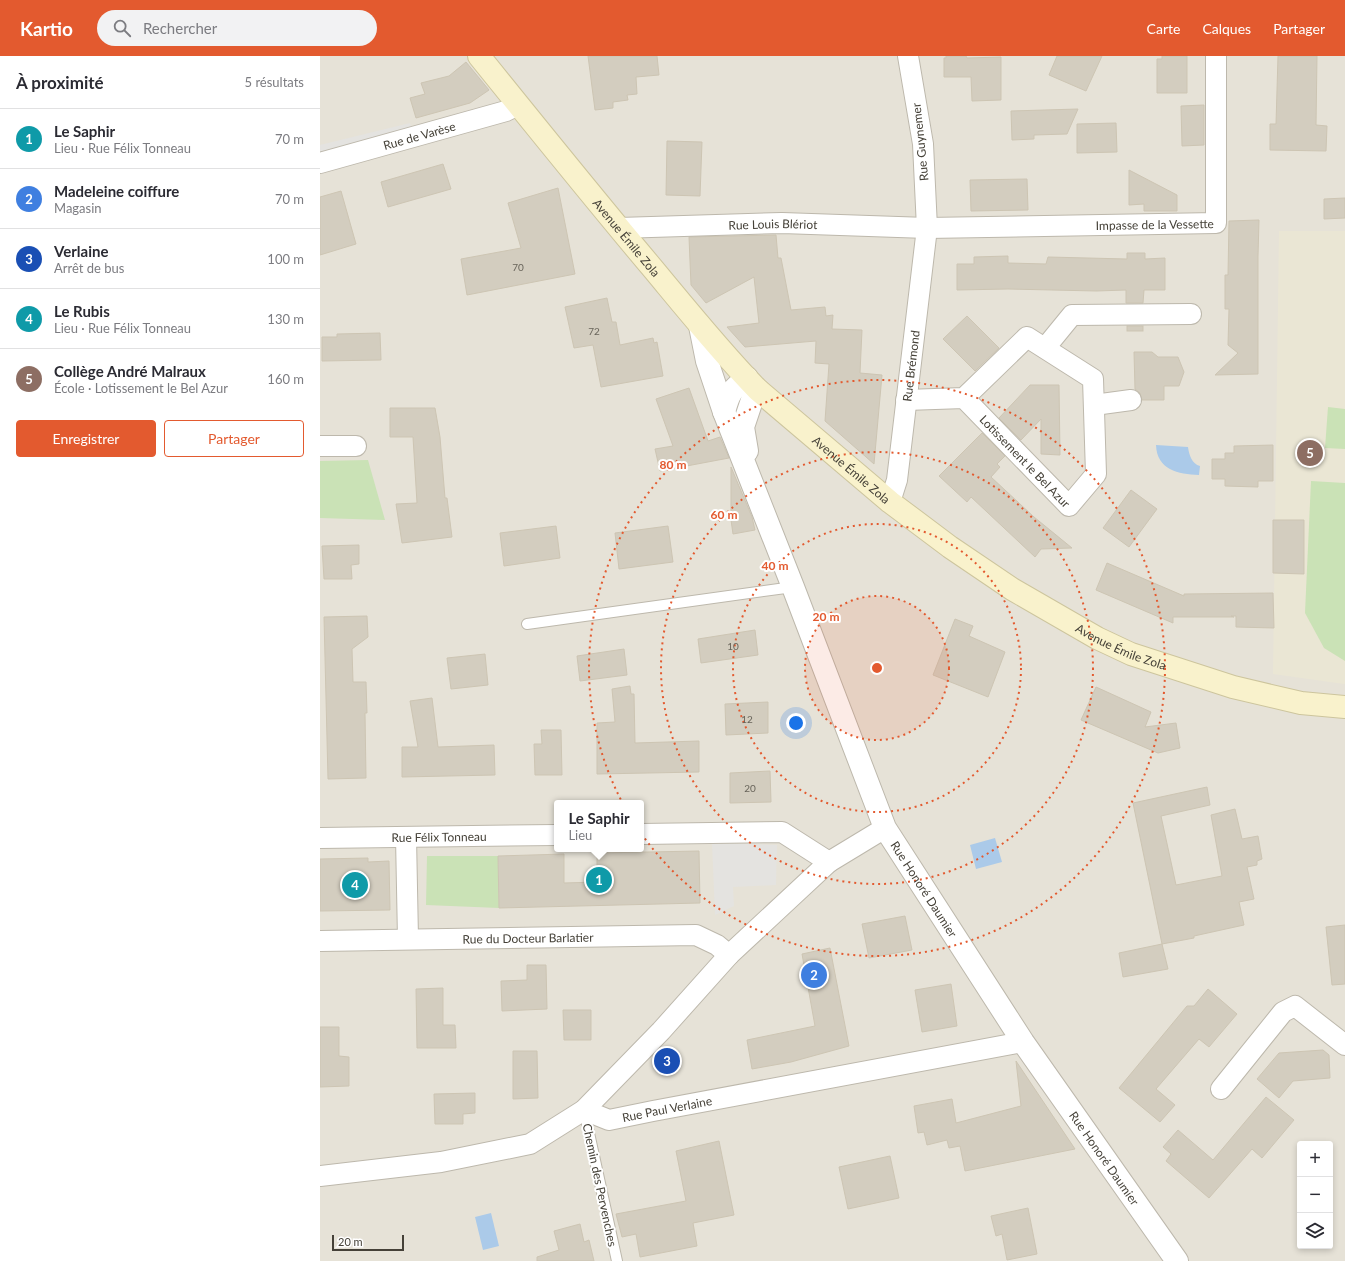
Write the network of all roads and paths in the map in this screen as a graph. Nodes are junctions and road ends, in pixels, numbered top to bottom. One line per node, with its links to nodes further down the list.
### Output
1 (479, 56): 4 (main road, Avenue Émile Zola)
2 (908, 56): 7 (street, Rue Guynemer)
3 (1216, 56): 7 (street, Impasse de la Vessette)
4 (518, 105): 5 (street, Rue de Varèse); 6 (main road, Avenue Émile Zola)
5 (320, 163)
6 (619, 228): 7 (street, Rue Louis Blériot); 9 (main road, Avenue Émile Zola)
7 (927, 228): 13 (street, Rue Brémond)
8 (1192, 314): 10 (street)
9 (700, 326): 11 (main road, Avenue Émile Zola); 16 (street, Rue Honoré Daumier)
10 (1045, 348): 12 (street, Lotissement le Bel Azur); 15 (street, Lotissement le Bel Azur)
11 (752, 384): 16 (street); 19 (street, Rue Honoré Daumier); 20 (main road, Avenue Émile Zola)
12 (964, 398): 13 (street); 15 (street, Lotissement le Bel Azur)
13 (906, 400): 20 (street, Rue Brémond)
14 (1131, 400): 15 (street)
15 (1094, 404)
16 (724, 412): 19 (street, Rue Honoré Daumier)
17 (320, 446): 18 (street)
18 (356, 446)
19 (750, 476): 21 (street, Rue Honoré Daumier)
20 (890, 502): 23 (main road, Avenue Émile Zola)
21 (793, 587): 22 (lane); 24 (street, Rue Honoré Daumier)
22 (527, 624)
23 (1345, 707)
24 (885, 828): 29 (street); 33 (street, Rue Honoré Daumier)
25 (644, 834): 29 (street)
26 (554, 835): 27 (street, Rue Félix Tonneau)
27 (406, 837): 28 (street, Rue Félix Tonneau); 30 (street)
28 (320, 838)
29 (829, 862): 32 (street)
30 (408, 939): 31 (street, Rue du Docteur Barlatier); 32 (street, Rue du Docteur Barlatier)
31 (320, 941)
32 (729, 955): 36 (street)
33 (1023, 1042): 36 (street, Rue Paul Verlaine); 39 (street, Rue Honoré Daumier)
34 (1345, 1045): 35 (street)
35 (1221, 1089)
36 (584, 1110): 37 (street); 38 (lane, Chemin des Pervenches)
37 (320, 1176)
38 (617, 1261)
39 (1177, 1261)

